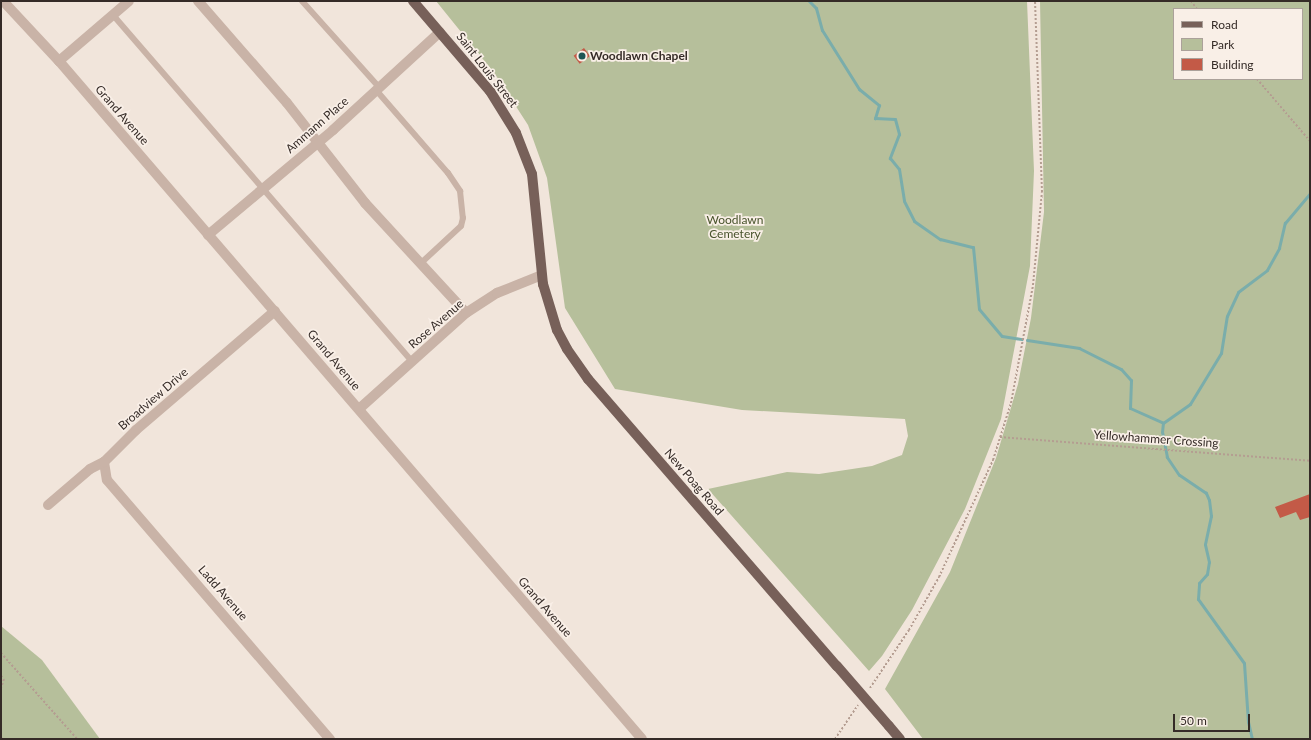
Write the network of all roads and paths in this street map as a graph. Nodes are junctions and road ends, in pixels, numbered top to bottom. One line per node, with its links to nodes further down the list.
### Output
1 (4, 1): 9 (street, Grand Avenue)
2 (129, 1): 7 (street)
3 (198, 1): 13 (street)
4 (302, 1): 11 (lane)
5 (413, 1): 8 (main road, Saint Louis Street)
6 (1035, 1): 23 (path)
7 (113, 15): 9 (street); 14 (lane)
8 (440, 32): 11 (street, Ammann Place); 15 (main road, Saint Louis Street)
9 (59, 61): 16 (street, Grand Avenue)
10 (1258, 80): 12 (path)
11 (378, 89): 13 (street, Ammann Place); 17 (lane)
12 (1310, 142)
13 (318, 143): 14 (street, Ammann Place); 17 (street)
14 (262, 190): 16 (street, Ammann Place); 21 (lane)
15 (537, 209): 18 (main road, New Poag Road)
16 (208, 235): 19 (street, Grand Avenue)
17 (420, 264): 20 (street)
18 (542, 275): 20 (street, Rose Avenue); 36 (main road, New Poag Road, bridge)
19 (275, 312): 22 (street, Grand Avenue); 25 (street, Broadview Drive)
20 (466, 314): 21 (street, Rose Avenue)
21 (413, 362): 22 (street, Rose Avenue)
22 (359, 409): 34 (street, Grand Avenue)
23 (1000, 437): 24 (path, Yellowhammer Crossing); 30 (path)
24 (1310, 461)
25 (104, 462): 26 (street, Broadview Drive); 33 (street, Ladd Avenue)
26 (48, 505)
27 (1, 653): 32 (path)
28 (1, 676): 29 (path)
29 (1, 688)
30 (866, 694)
31 (861, 700): 35 (path)
32 (77, 739)
33 (330, 739)
34 (642, 739)
35 (835, 739)
36 (900, 739)

